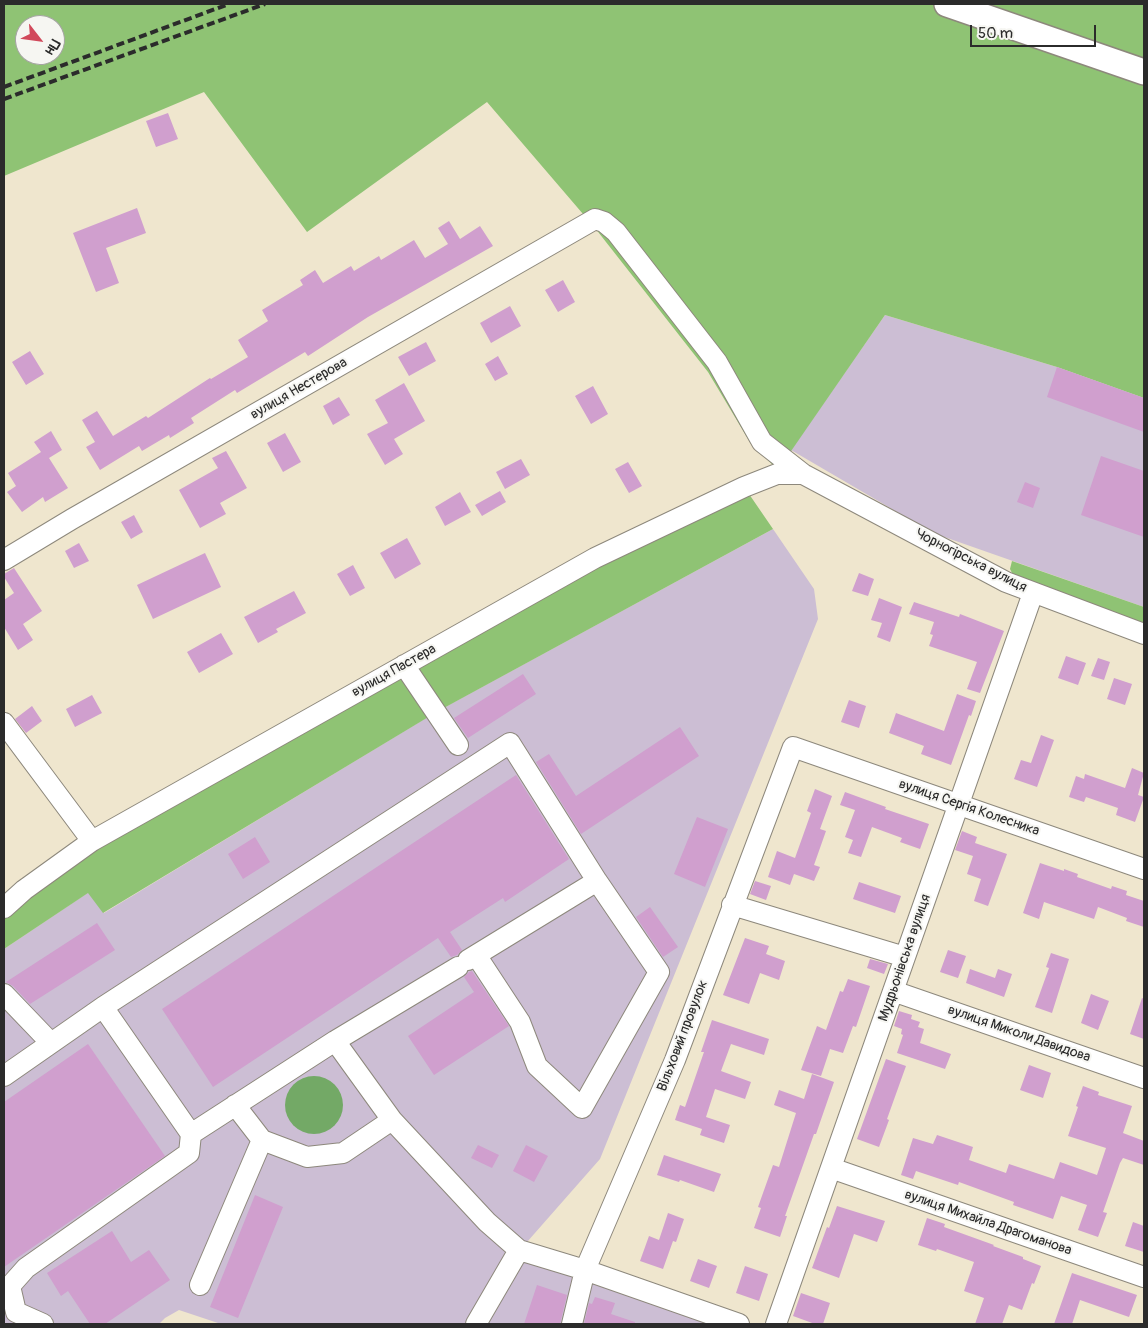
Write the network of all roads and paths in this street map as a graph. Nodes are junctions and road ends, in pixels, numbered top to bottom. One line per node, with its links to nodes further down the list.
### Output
1 (947, 4): 2 (main road)
2 (1144, 72)
3 (595, 219): 4 (street, Чорногірська вулиця); 5 (street, вулиця Нестерова)
4 (804, 474): 6 (street, Чорногірська вулиця); 8 (street, вулиця Пастера)
5 (4, 560)
6 (1034, 592): 7 (street, Чорногірська вулиця); 12 (street, Мудрьонівська вулиця)
7 (1144, 634)
8 (404, 665): 10 (street); 13 (street, вулиця Пастера)
9 (4, 723): 13 (street)
10 (458, 745)
11 (793, 747): 12 (street, вулиця Сергія Колесника); 16 (street, Вільховий провулок)
12 (959, 805): 14 (street, вулиця Сергія Колесника); 18 (street, Мудрьонівська вулиця)
13 (92, 840): 17 (street, вулиця Пастера)
14 (1144, 870)
15 (597, 881): 19 (street); 19 (street); 22 (street)
16 (732, 905): 18 (street); 33 (street, Вільховий провулок)
17 (4, 908)
18 (905, 957): 20 (street, Мудрьонівська вулиця)
19 (467, 961): 23 (street)
20 (894, 990): 26 (street, вулиця Миколи Давидова); 31 (street, Мудрьонівська вулиця)
21 (4, 994): 24 (street)
22 (103, 1007): 24 (street); 29 (street)
23 (335, 1041): 27 (street); 28 (street)
24 (51, 1043): 25 (street)
25 (4, 1076)
26 (1144, 1078)
27 (235, 1105): 29 (street); 30 (street)
28 (392, 1120): 30 (street); 32 (street)
29 (191, 1134): 36 (street)
30 (262, 1140): 35 (street)
31 (831, 1168): 34 (street, вулиця Михайла Драгоманова); 40 (street, Мудрьонівська вулиця)
32 (520, 1250): 33 (street); 37 (street)
33 (585, 1270): 38 (street, Вільховий провулок); 39 (street)
34 (1144, 1278)
35 (200, 1285)
36 (44, 1324)
37 (476, 1324)
38 (572, 1324)
39 (739, 1324)
40 (776, 1324)

